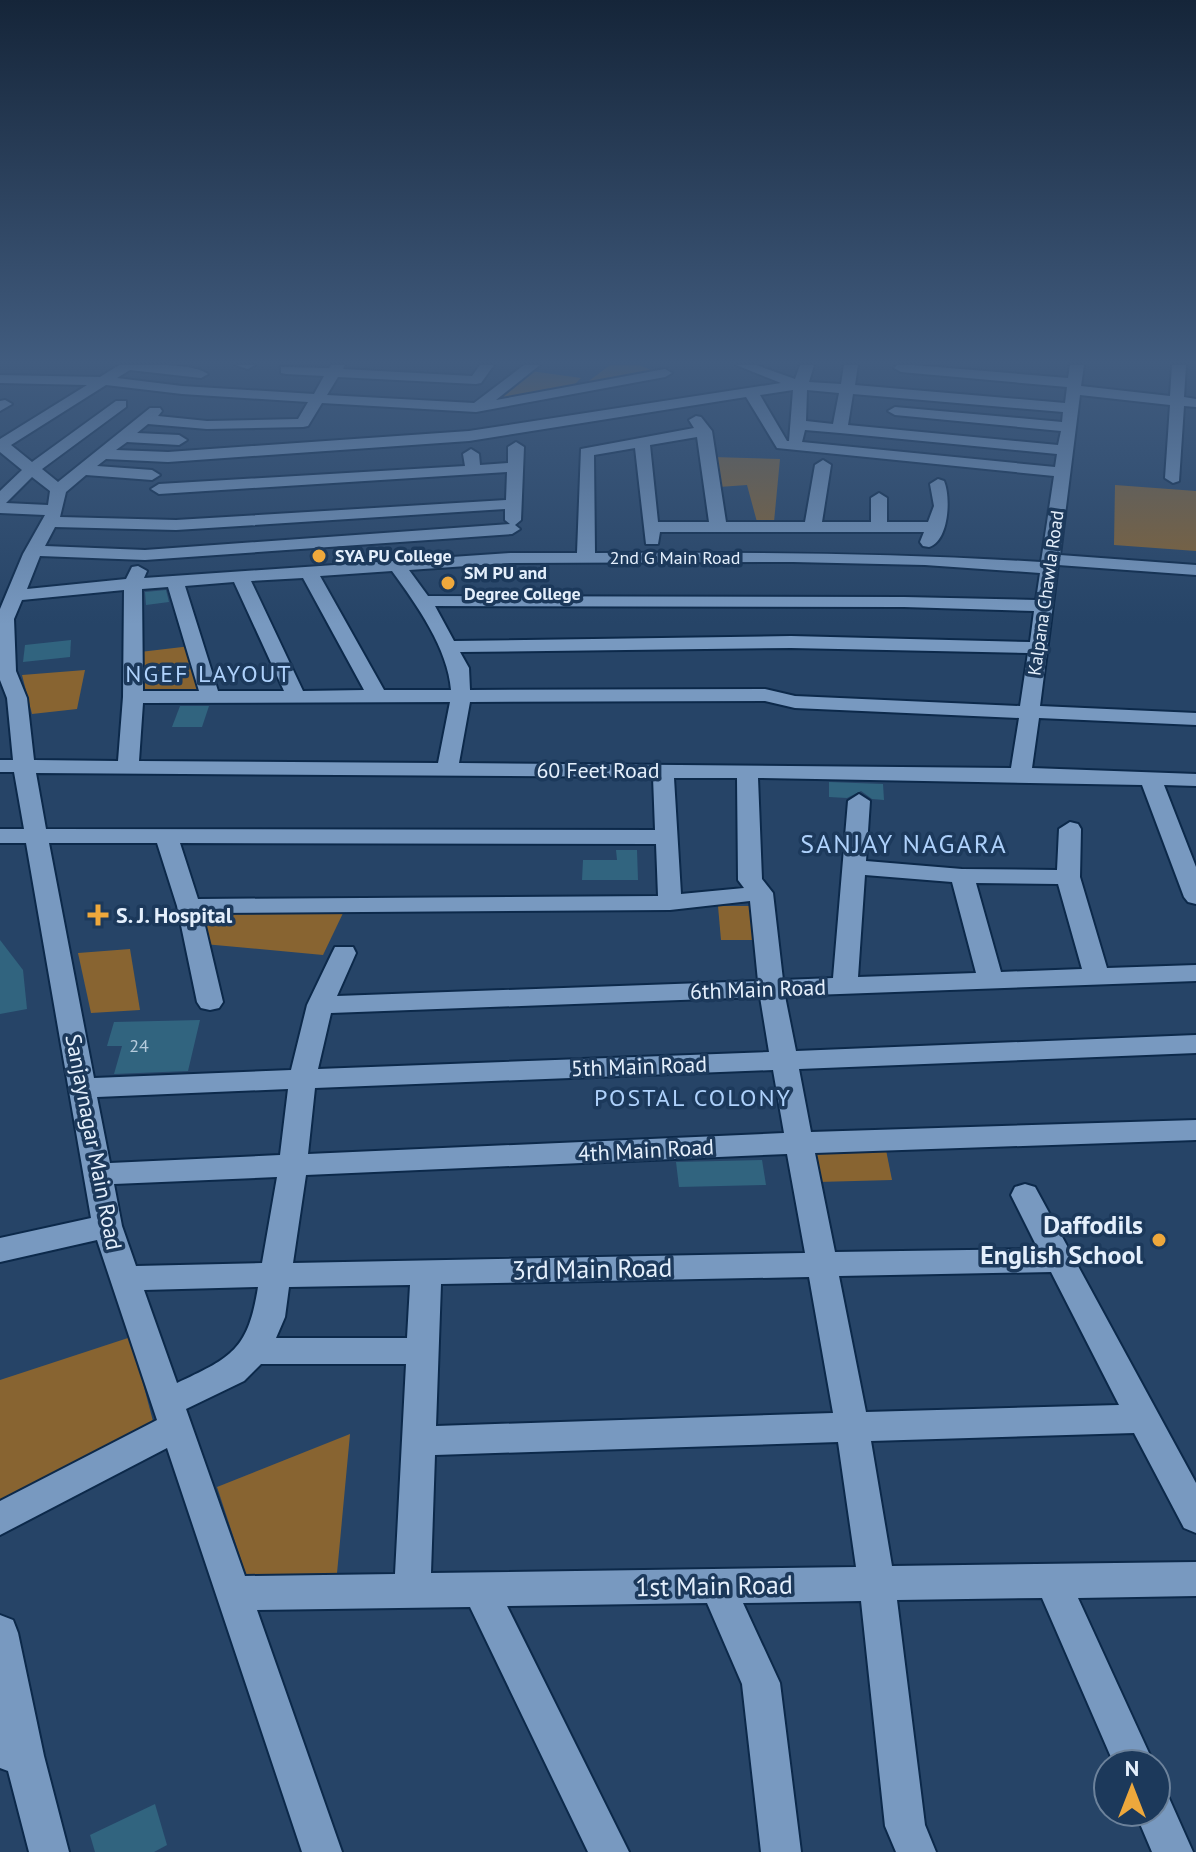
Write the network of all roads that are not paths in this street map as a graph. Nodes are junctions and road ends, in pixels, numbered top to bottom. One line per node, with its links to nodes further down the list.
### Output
1 (10, 451): 16 (street)
2 (56, 451): 16 (street)
3 (104, 451): 13 (street)
4 (251, 451): 13 (street)
5 (471, 451): 18 (street)
6 (516, 451): 15 (street)
7 (590, 451): 37 (street)
8 (643, 451): 31 (street)
9 (707, 451): 29 (street)
10 (842, 451): 19 (street)
11 (1065, 451): 19 (street, Kalpana Chawla Road)
12 (1175, 451): 20 (street)
13 (101, 454): 17 (street)
14 (823, 465): 28 (street)
15 (517, 467): 18 (street); 24 (street)
16 (31, 470): 23 (street); 25 (street)
17 (82, 470): 18 (street); 25 (street)
18 (473, 470)
19 (1062, 472): 40 (street, Kalpana Chawla Road)
20 (1173, 478)
21 (938, 484): 32 (street)
22 (879, 498): 30 (street)
23 (0, 500)
24 (514, 504): 27 (street); 33 (street)
25 (54, 507): 26 (street); 27 (street); 34 (street, Sanjaynagar Main Road)
26 (0, 508)
27 (159, 524): 35 (street)
28 (813, 525): 29 (street); 30 (street)
29 (718, 526): 31 (street)
30 (879, 526): 32 (street)
31 (651, 527): 38 (street)
32 (933, 527): 39 (street)
33 (512, 529): 35 (street); 36 (street)
34 (34, 551): 35 (street); 49 (street, Sanjaynagar Main Road)
35 (145, 555): 47 (street)
36 (510, 558): 37 (street, 2nd G Main Road); 41 (street, 2nd G Main Road)
37 (586, 558): 38 (street, 2nd G Main Road)
38 (654, 558): 39 (street, 2nd G Main Road)
39 (925, 560): 40 (street, 2nd G Main Road)
40 (1050, 564): 42 (street, 2nd G Main Road); 51 (street, Kalpana Chawla Road)
41 (397, 566): 44 (street, 2nd G Main Road); 50 (street)
42 (1158, 567): 43 (street, 2nd G Main Road); 48 (street)
43 (1196, 570)
44 (309, 572): 45 (street, 2nd G Main Road); 57 (street)
45 (240, 577): 46 (street, 2nd G Main Road); 56 (street)
46 (175, 581): 47 (street, 2nd G Main Road); 55 (street)
47 (133, 584): 49 (street, 2nd G Main Road); 59 (street)
48 (1159, 592)
49 (8, 598): 54 (street, Sanjaynagar Main Road)
50 (423, 601): 51 (street); 52 (street)
51 (1044, 606): 53 (street, Kalpana Chawla Road)
52 (446, 647): 53 (street); 58 (street)
53 (1038, 648): 61 (street, Kalpana Chawla Road)
54 (3, 671): 60 (street, Sanjaynagar Main Road)
55 (210, 696): 56 (street); 59 (street)
56 (296, 696): 57 (street)
57 (377, 696): 58 (street)
58 (461, 696): 61 (street); 65 (street)
59 (133, 697): 64 (street)
60 (9, 709): 63 (street, Sanjaynagar Main Road)
61 (1029, 712): 62 (street); 68 (street, Kalpana Chawla Road)
62 (1196, 719)
63 (12, 766): 64 (street, 60 Feet Road); 75 (street, Sanjaynagar Main Road)
64 (128, 767): 65 (street, 60 Feet Road)
65 (447, 769): 66 (street, 60 Feet Road)
66 (663, 770): 67 (street, 60 Feet Road); 76 (street)
67 (747, 771): 68 (street, 60 Feet Road); 82 (street)
68 (1021, 774): 69 (street, 60 Feet Road)
69 (1150, 778): 70 (street, 60 Feet Road); 77 (street)
70 (1196, 780)
71 (859, 801): 78 (street)
72 (1070, 829): 80 (street)
73 (0, 836): 75 (street)
74 (166, 836): 75 (street); 76 (street); 84 (street)
75 (37, 837): 96 (street, Sanjaynagar Main Road)
76 (668, 837): 83 (street)
77 (1185, 839): 81 (street)
78 (853, 867): 79 (street); 89 (street)
79 (962, 876): 80 (street); 88 (street)
80 (1068, 877): 87 (street)
81 (1194, 887)
82 (761, 893): 83 (street); 90 (street)
83 (670, 903): 84 (street)
84 (189, 906): 91 (street)
85 (344, 953): 92 (street)
86 (1196, 973): 87 (street, 6th Main Road)
87 (1097, 977): 88 (street, 6th Main Road)
88 (991, 981): 89 (street, 6th Main Road)
89 (845, 986): 90 (street, 6th Main Road)
90 (771, 989): 92 (street, 6th Main Road); 94 (street)
91 (210, 1002)
92 (320, 1005): 95 (street)
93 (1196, 1044): 94 (street, 5th Main Road)
94 (784, 1060): 95 (street, 5th Main Road); 98 (street)
95 (302, 1080): 96 (street, 5th Main Road); 99 (street)
96 (82, 1088): 100 (street, Sanjaynagar Main Road)
97 (1196, 1130): 98 (street, 4th Main Road)
98 (800, 1143): 99 (street, 4th Main Road); 105 (street)
99 (293, 1166): 100 (street, 4th Main Road); 107 (street)
100 (97, 1174): 102 (street, Sanjaynagar Main Road)
101 (1025, 1195): 104 (street)
102 (107, 1226): 103 (street); 108 (street, Sanjaynagar Main Road)
103 (0, 1250)
104 (1060, 1260): 105 (street, 3rd Main Road); 112 (street)
105 (822, 1265): 106 (street, 3rd Main Road); 113 (street)
106 (426, 1273): 107 (street, 3rd Main Road); 110 (street)
107 (273, 1275): 108 (street, 3rd Main Road); 109 (street)
108 (124, 1278): 111 (street, Sanjaynagar Main Road)
109 (254, 1351): 110 (street); 111 (street)
110 (422, 1351): 114 (street)
111 (170, 1416): 116 (street); 123 (street, Sanjaynagar Main Road)
112 (1144, 1418): 113 (street); 115 (street)
113 (852, 1427): 114 (street); 119 (street)
114 (418, 1441): 122 (street)
115 (1196, 1517)
116 (0, 1519)
117 (1196, 1579): 118 (street, 1st Main Road)
118 (1053, 1583): 119 (street, 1st Main Road); 125 (street)
119 (877, 1584): 120 (street, 1st Main Road); 132 (street)
120 (717, 1585): 121 (street, 1st Main Road); 131 (street)
121 (480, 1589): 122 (street, 1st Main Road); 130 (street)
122 (412, 1590): 123 (street, 1st Main Road)
123 (233, 1593): 129 (street, Sanjaynagar Main Road)
124 (0, 1633): 126 (street)
125 (1127, 1748)
126 (12, 1753): 128 (street)
127 (1162, 1828): 133 (street)
128 (49, 1852)
129 (322, 1852)
130 (609, 1852)
131 (781, 1852)
132 (916, 1852)
133 (1173, 1852)

